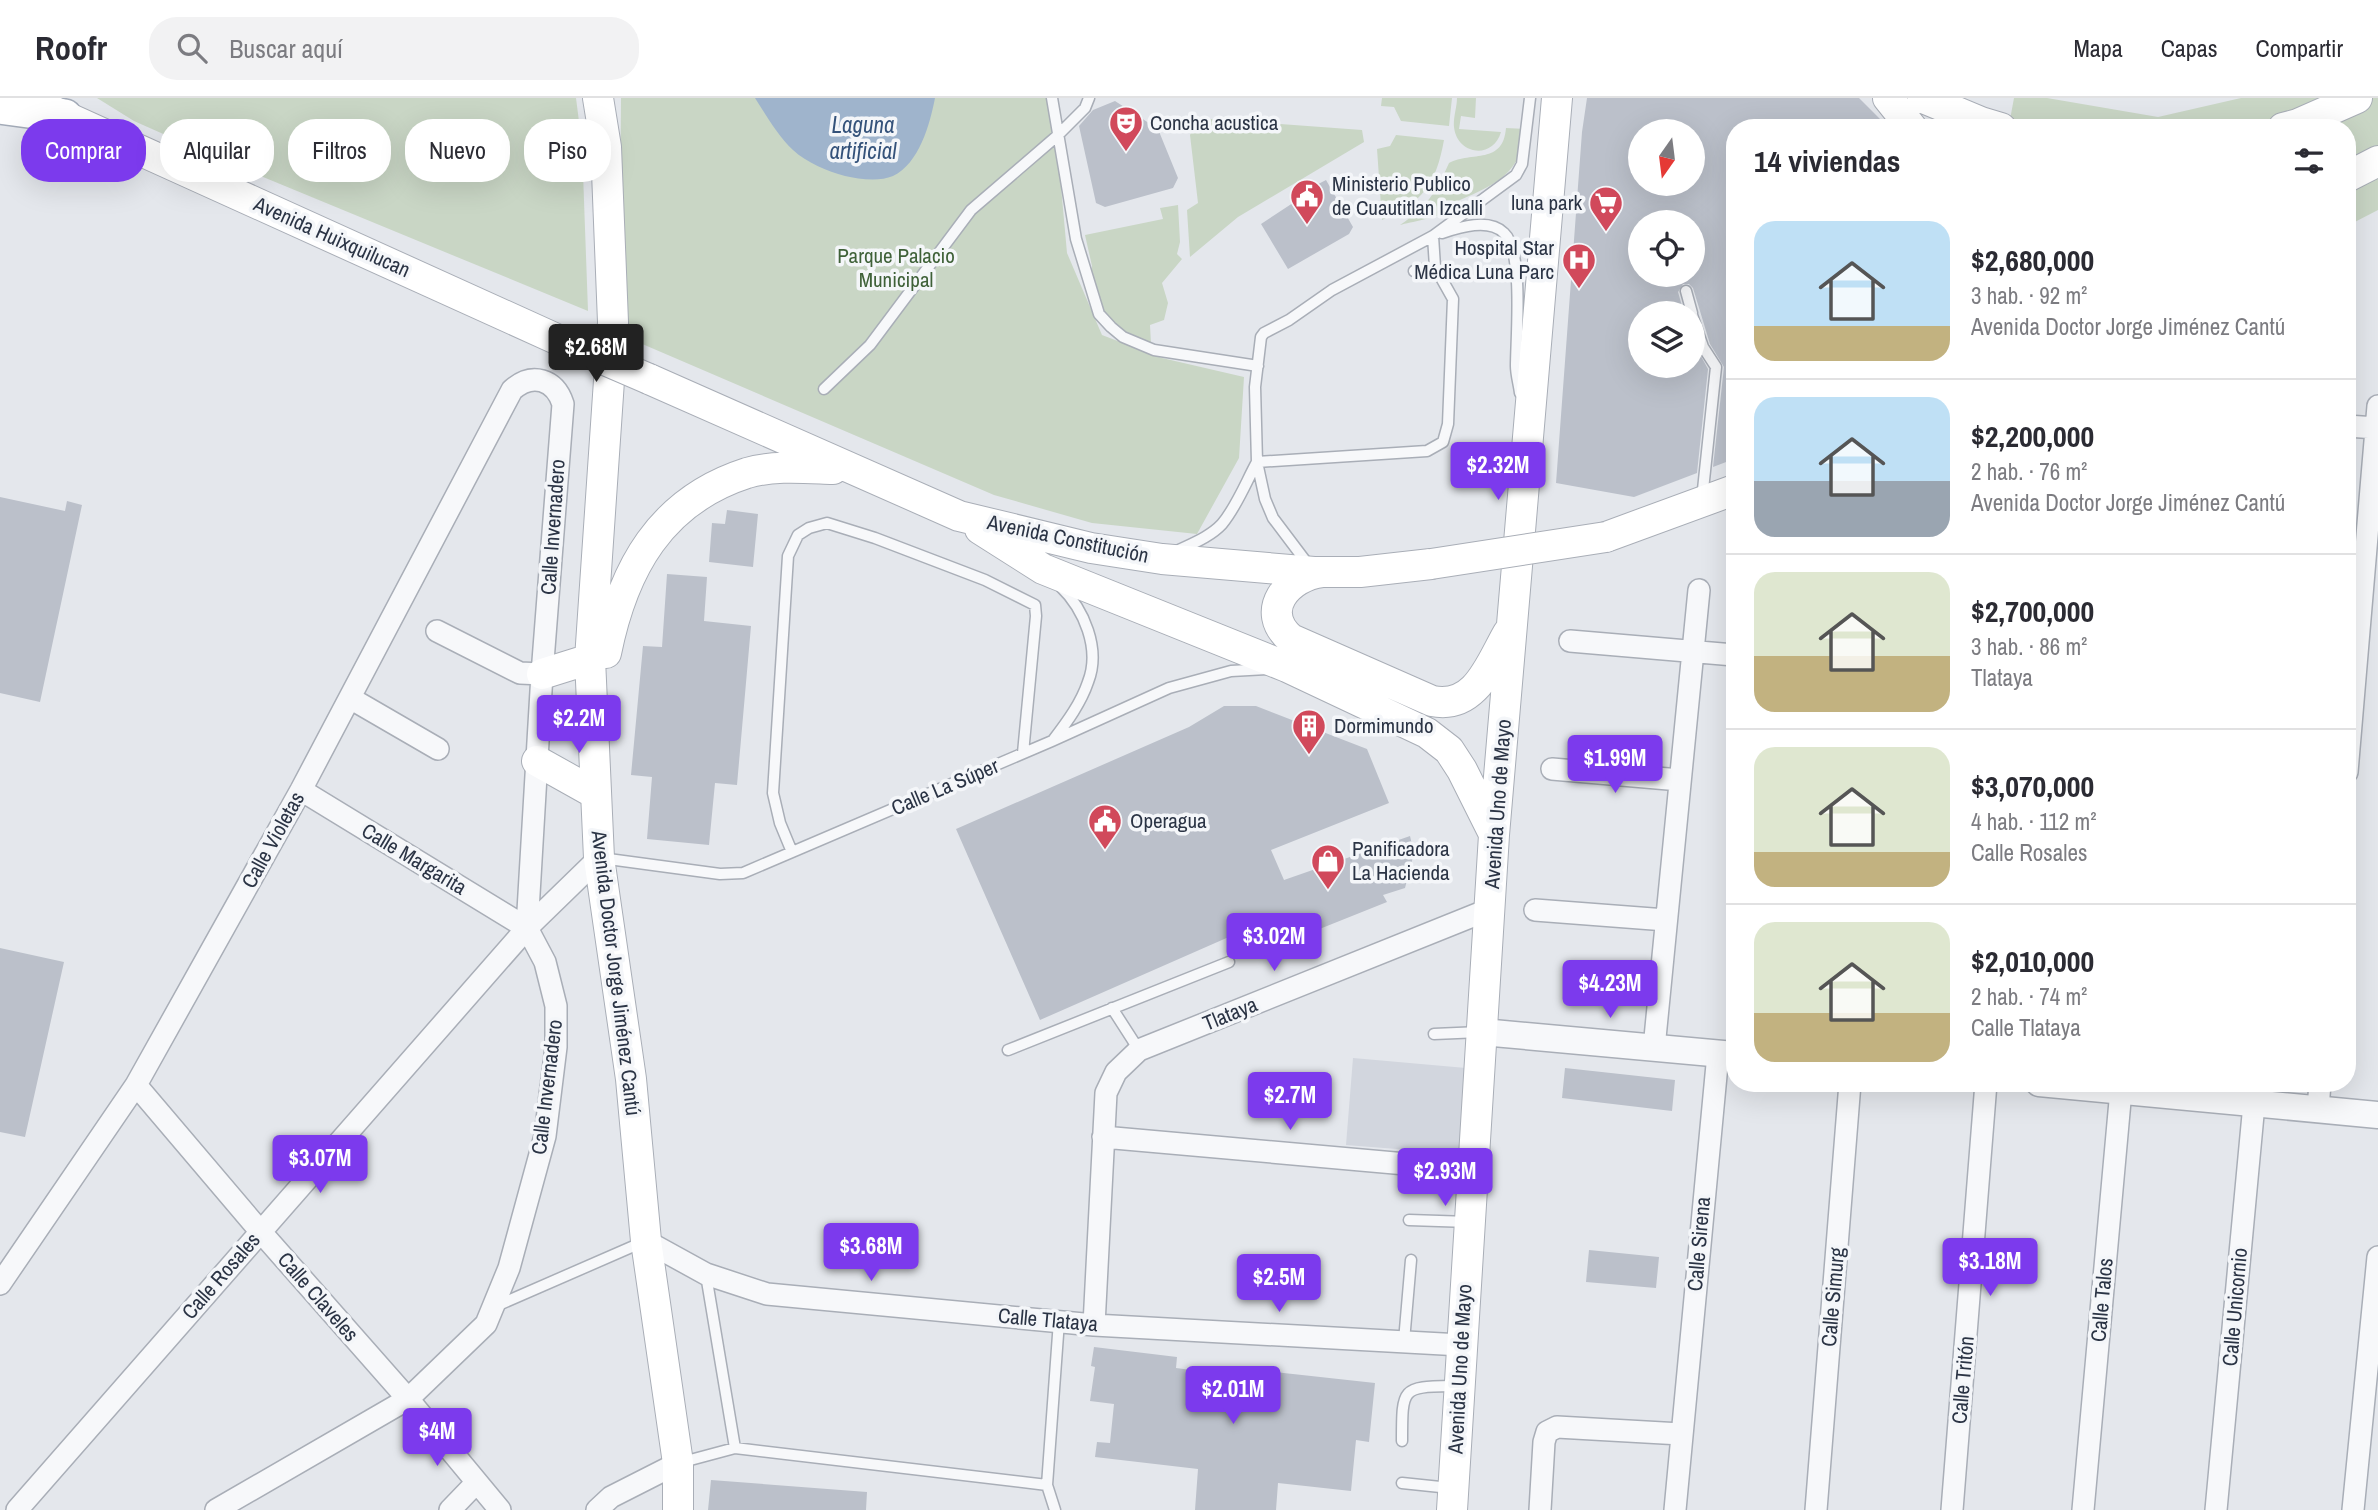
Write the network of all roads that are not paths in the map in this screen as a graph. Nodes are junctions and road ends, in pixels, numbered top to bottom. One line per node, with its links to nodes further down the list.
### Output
1 (23, 98): 11 (main road, Avenida Huixquilucan)
2 (598, 98): 46 (main road, Avenida Doctor Jorge Jiménez Cantú)
3 (1052, 98): 15 (lane)
4 (1089, 98): 15 (lane)
5 (1530, 98): 18 (lane)
6 (1557, 98): 31 (main road, Avenida Uno de Mayo)
7 (1888, 98): 12 (main road)
8 (1923, 98): 13 (main road)
9 (2357, 98): 14 (main road)
10 (0, 107): 11 (main road)
11 (65, 116): 23 (main road, Avenida Huixquilucan)
12 (1905, 119)
13 (1973, 119)
14 (2309, 119)
15 (1057, 136): 25 (lane); 26 (lane)
16 (2378, 161): 17 (main road)
17 (2356, 172)
18 (1433, 236): 19 (lane); 25 (lane); 31 (lane)
19 (1434, 267): 20 (lane); 32 (lane)
20 (1414, 271)
21 (1686, 291): 22 (lane)
22 (1689, 301)
23 (564, 341): 33 (main road, Avenida Constitución, bridge)
24 (1705, 350): 35 (lane)
25 (1258, 366): 32 (lane)
26 (824, 389)
27 (559, 393): 49 (street, Calle Invernadero); 50 (street, Calle Violetas)
28 (2378, 406): 30 (street)
29 (2356, 427): 30 (street)
30 (2376, 428): 47 (street)
31 (1529, 441): 41 (main road, Avenida Uno de Mayo)
32 (1257, 462): 37 (lane); 39 (lane)
33 (849, 469): 36 (main road, Avenida Constitución); 51 (main road)
34 (1726, 493): 35 (main road, Avenida Constitución)
35 (1702, 502): 39 (main road, Avenida Constitución, bridge)
36 (959, 516): 37 (main road, Avenida Constitución); 38 (main road)
37 (1162, 559): 39 (main road, Avenida Constitución)
38 (1043, 569): 48 (main road); 52 (lane)
39 (1321, 572): 41 (main road)
40 (1699, 590): 44 (street)
41 (1511, 627): 60 (main road, Avenida Uno de Mayo)
42 (437, 631): 49 (street)
43 (1570, 641): 44 (street)
44 (1693, 652): 45 (street); 57 (street)
45 (1726, 654)
46 (590, 659): 49 (main road); 51 (main road, Avenida Doctor Jorge Jiménez Cantú)
47 (2356, 665)
48 (1287, 667): 52 (lane, Calle La Súper); 60 (main road)
49 (542, 674): 55 (street, Calle Invernadero)
50 (350, 698): 53 (street); 58 (street, Calle Violetas)
51 (593, 715): 59 (main road, Avenida Doctor Jorge Jiménez Cantú)
52 (1052, 741): 54 (lane, Calle La Súper)
53 (438, 749)
54 (1023, 754): 61 (lane, Calle La Súper); 61 (lane)
55 (537, 761): 59 (main road); 66 (street, Calle Invernadero)
56 (1552, 769): 57 (street)
57 (1680, 780): 65 (street)
58 (301, 790): 66 (street, Calle Margarita); 75 (street, Calle Violetas)
59 (596, 794): 62 (main road, Avenida Doctor Jorge Jiménez Cantú)
60 (1494, 835): 63 (main road, Avenida Uno de Mayo)
61 (792, 852): 62 (lane, Calle La Súper)
62 (599, 858): 66 (street, Calle Rosales); 88 (main road, Avenida Doctor Jorge Jiménez Cantú)
63 (1490, 909): 69 (main road, Avenida Uno de Mayo); 73 (street, Tlataya)
64 (1535, 910): 65 (street)
65 (1666, 920): 71 (street)
66 (527, 928): 87 (street, Calle Rosales); 93 (street, Calle Invernadero)
67 (1229, 962): 68 (lane)
68 (1112, 1008): 72 (lane); 73 (lane)
69 (1482, 1032): 70 (lane); 71 (street); 84 (main road, Avenida Uno de Mayo)
70 (1434, 1034)
71 (1654, 1048): 74 (street)
72 (1008, 1050)
73 (1139, 1050): 83 (street, Tlataya)
74 (1726, 1055): 100 (street, Calle Sirena)
75 (135, 1085): 87 (street, Calle Claveles); 92 (street, Calle Violetas)
76 (1849, 1092): 117 (street, Calle Simurg)
77 (1985, 1092): 118 (street, Calle Tritón)
78 (2121, 1092): 119 (street, Calle Talos)
79 (2196, 1092): 81 (street)
80 (2319, 1096): 81 (street); 82 (street)
81 (2255, 1104): 120 (street, Calle Unicornio)
82 (2378, 1115)
83 (1102, 1137): 84 (street); 95 (street, Tlataya)
84 (1473, 1170): 86 (main road, Avenida Uno de Mayo)
85 (1409, 1220): 86 (lane)
86 (1469, 1222): 97 (main road, Avenida Uno de Mayo)
87 (260, 1231): 99 (street, Calle Claveles); 108 (street, Calle Rosales)
88 (646, 1241): 91 (street, Calle Tlataya); 93 (lane); 103 (main road, Avenida Doctor Jorge Jiménez Cantú)
89 (2378, 1257): 121 (street)
90 (1411, 1260): 96 (lane)
91 (706, 1274): 94 (street, Calle Tlataya); 102 (lane)
92 (0, 1284)
93 (493, 1307): 99 (street, Calle Invernadero)
94 (1059, 1321): 95 (street, Calle Tlataya); 106 (lane)
95 (1094, 1325): 96 (street, Calle Tlataya)
96 (1404, 1341): 97 (street, Calle Tlataya)
97 (1461, 1345): 98 (main road, Avenida Uno de Mayo)
98 (1460, 1386): 101 (lane); 107 (main road, Avenida Uno de Mayo)
99 (408, 1399): 104 (street, Calle Claveles); 109 (street, Calle Invernadero)
100 (1681, 1434): 115 (street); 116 (street, Calle Sirena)
101 (1402, 1441)
102 (736, 1448): 103 (lane); 106 (lane)
103 (678, 1463): 112 (street); 113 (main road, Avenida Doctor Jorge Jiménez Cantú)
104 (476, 1483): 110 (street); 111 (street, Calle Claveles)
105 (1402, 1483): 107 (lane)
106 (1047, 1485): 114 (lane)
107 (1452, 1499)
108 (17, 1510)
109 (216, 1510)
110 (450, 1510)
111 (500, 1510)
112 (597, 1510)
113 (678, 1510)
114 (1055, 1510)
115 (1540, 1510)
116 (1675, 1510)
117 (1816, 1510)
118 (1952, 1510)
119 (2083, 1510)
120 (2216, 1510)
121 (2353, 1510)

